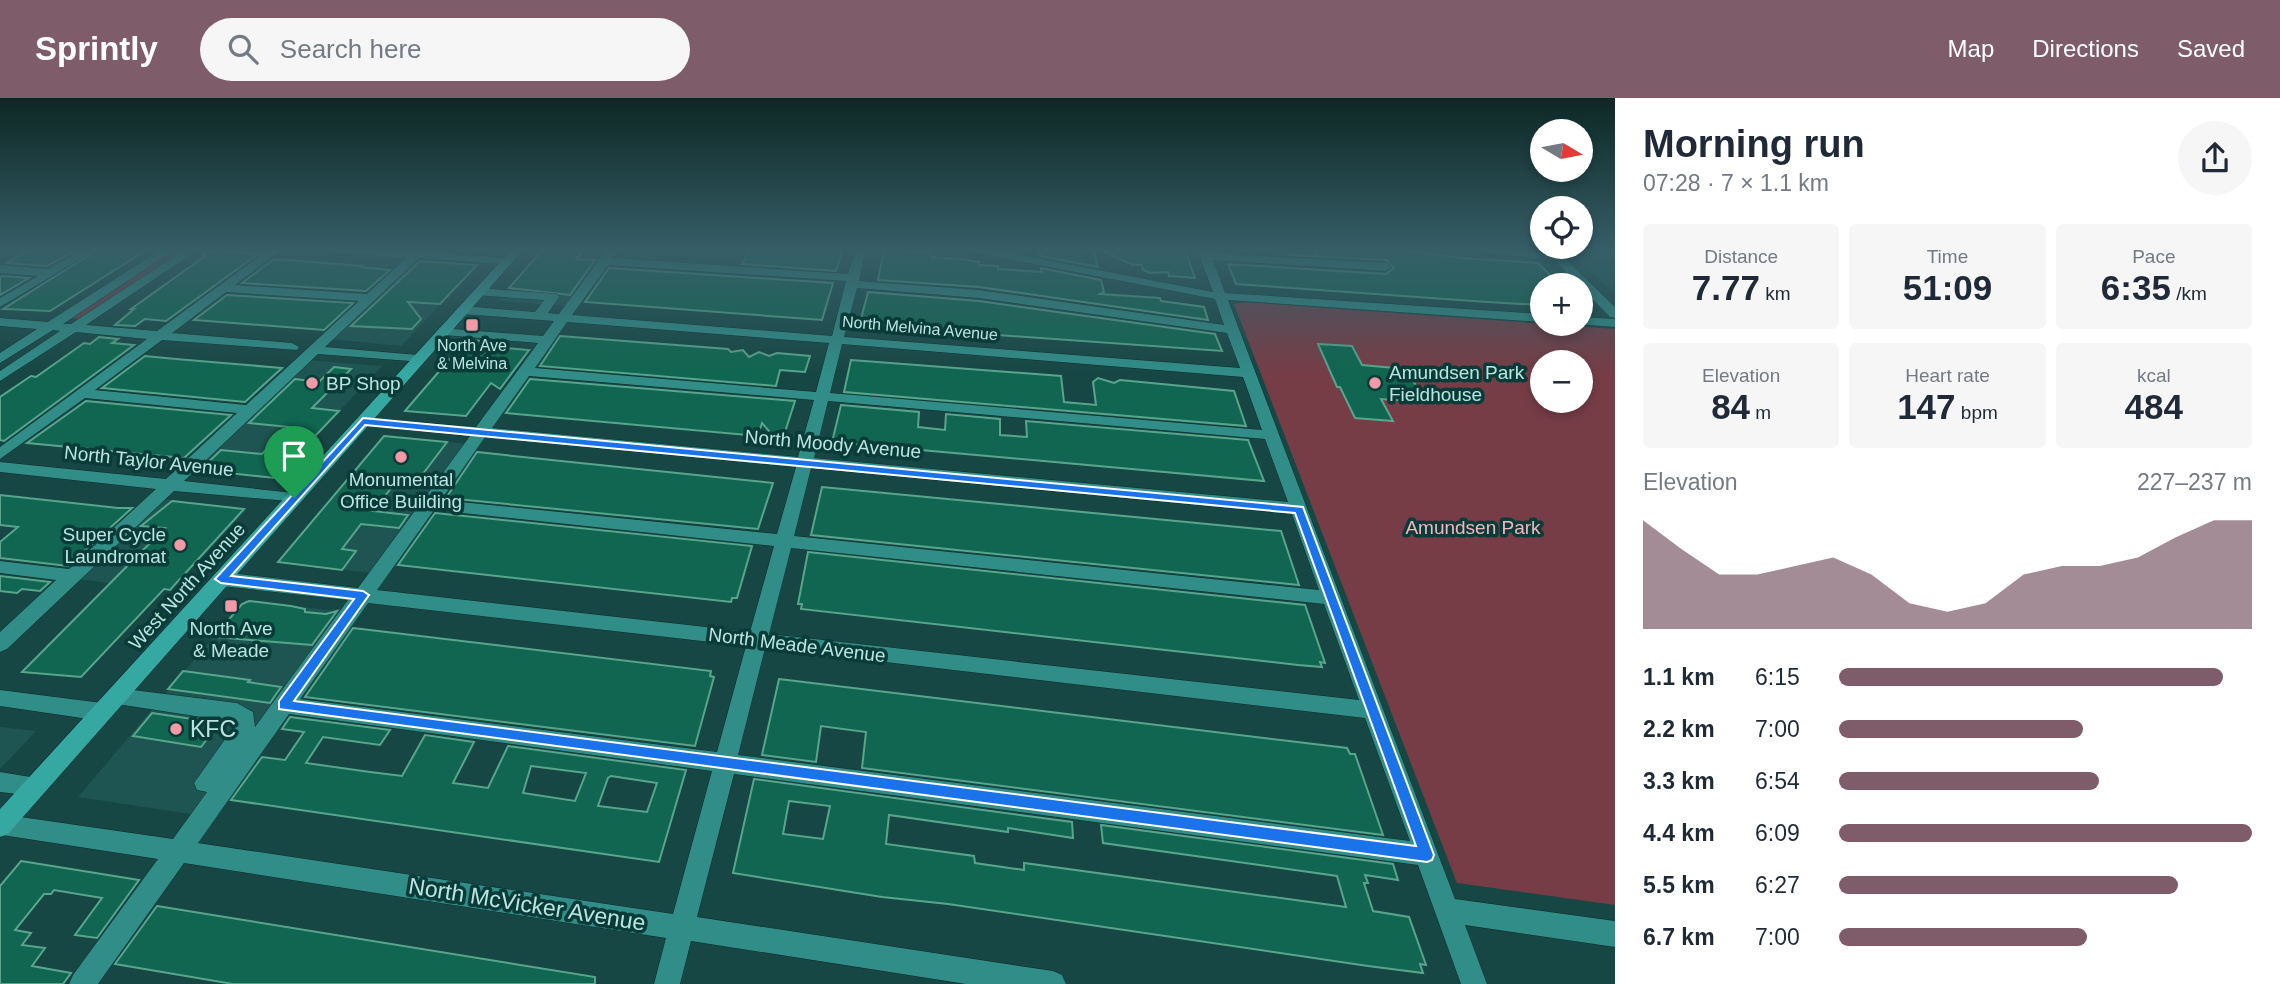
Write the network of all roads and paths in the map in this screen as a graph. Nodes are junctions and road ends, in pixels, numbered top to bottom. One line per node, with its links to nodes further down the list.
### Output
1 (21, 290): 16 (street)
2 (106, 290): 25 (street)
3 (130, 290): 26 (street)
4 (220, 290): 29 (street)
5 (257, 290): 15 (street)
6 (378, 290): 15 (street)
7 (583, 290): 21 (street)
8 (849, 290): 30 (street)
9 (943, 290): 27 (street)
10 (1186, 290): 14 (street)
11 (1218, 290): 14 (street)
12 (1591, 290): 18 (street)
13 (479, 292): 17 (main road, West North Avenue); 19 (street)
14 (1220, 297): 20 (street); 27 (street)
15 (370, 298): 33 (street)
16 (0, 303)
17 (463, 310): 19 (street, North Melvina Avenue); 28 (main road, West North Avenue)
18 (1615, 314)
19 (539, 316): 21 (street, North Melvina Avenue)
20 (1530, 317)
21 (563, 318): 30 (street, North Melvina Avenue); 31 (street)
22 (0, 322): 25 (street)
23 (1593, 322): 24 (street)
24 (1615, 323)
25 (50, 327): 26 (street); 34 (street)
26 (72, 328): 29 (street); 38 (street)
27 (1233, 330): 37 (street)
28 (444, 331): 31 (street); 35 (main road, West North Avenue)
29 (159, 336): 32 (street); 39 (street)
30 (836, 339): 37 (street, North Melvina Avenue); 40 (street)
31 (547, 340): 36 (street)
32 (292, 347)
33 (314, 350): 35 (street); 41 (street)
34 (0, 359)
35 (418, 359): 42 (main road, West North Avenue)
36 (524, 371): 40 (street); 43 (street)
37 (1248, 373): 44 (street)
38 (0, 377)
39 (82, 393): 41 (street); 45 (street)
40 (821, 396): 44 (street); 46 (street)
41 (250, 410): 48 (street)
42 (363, 421): 43 (street, North Moody Avenue); 49 (main road, West North Avenue)
43 (481, 432): 46 (street, North Moody Avenue); 50 (street)
44 (1272, 435): 51 (street)
45 (0, 454)
46 (804, 462): 51 (street, North Moody Avenue); 52 (street)
47 (0, 467): 48 (street, North Taylor Avenue)
48 (170, 485): 49 (street, North Taylor Avenue); 54 (street)
49 (294, 498): 55 (main road, West North Avenue)
50 (429, 504): 52 (street); 56 (street)
51 (1299, 509): 57 (street)
52 (783, 541): 57 (street); 58 (street)
53 (0, 567): 54 (street)
54 (73, 576): 59 (street)
55 (221, 579): 56 (street, North Meade Avenue); 60 (main road, West North Avenue)
56 (363, 595): 58 (street, North Meade Avenue); 62 (street)
57 (1332, 598): 63 (street)
58 (757, 640): 63 (street, North Meade Avenue); 65 (street)
59 (0, 644)
60 (117, 696): 64 (main road, West North Avenue); 67 (street)
61 (0, 698): 64 (street)
62 (284, 705): 65 (street); 70 (street)
63 (1373, 710): 71 (street)
64 (102, 712): 68 (main road, West North Avenue)
65 (725, 762): 71 (street); 73 (street)
66 (0, 782): 68 (street)
67 (205, 783)
68 (35, 786): 69 (main road, West North Avenue)
69 (1, 825): 70 (street, North McVicker Avenue)
70 (179, 851): 73 (street, North McVicker Avenue); 75 (street)
71 (1427, 855): 72 (street)
72 (1447, 910): 74 (street); 78 (street)
73 (682, 927): 76 (street); 77 (street, North McVicker Avenue)
74 (1615, 934)
75 (82, 984)
76 (667, 984)
77 (1053, 984)
78 (1474, 984)

